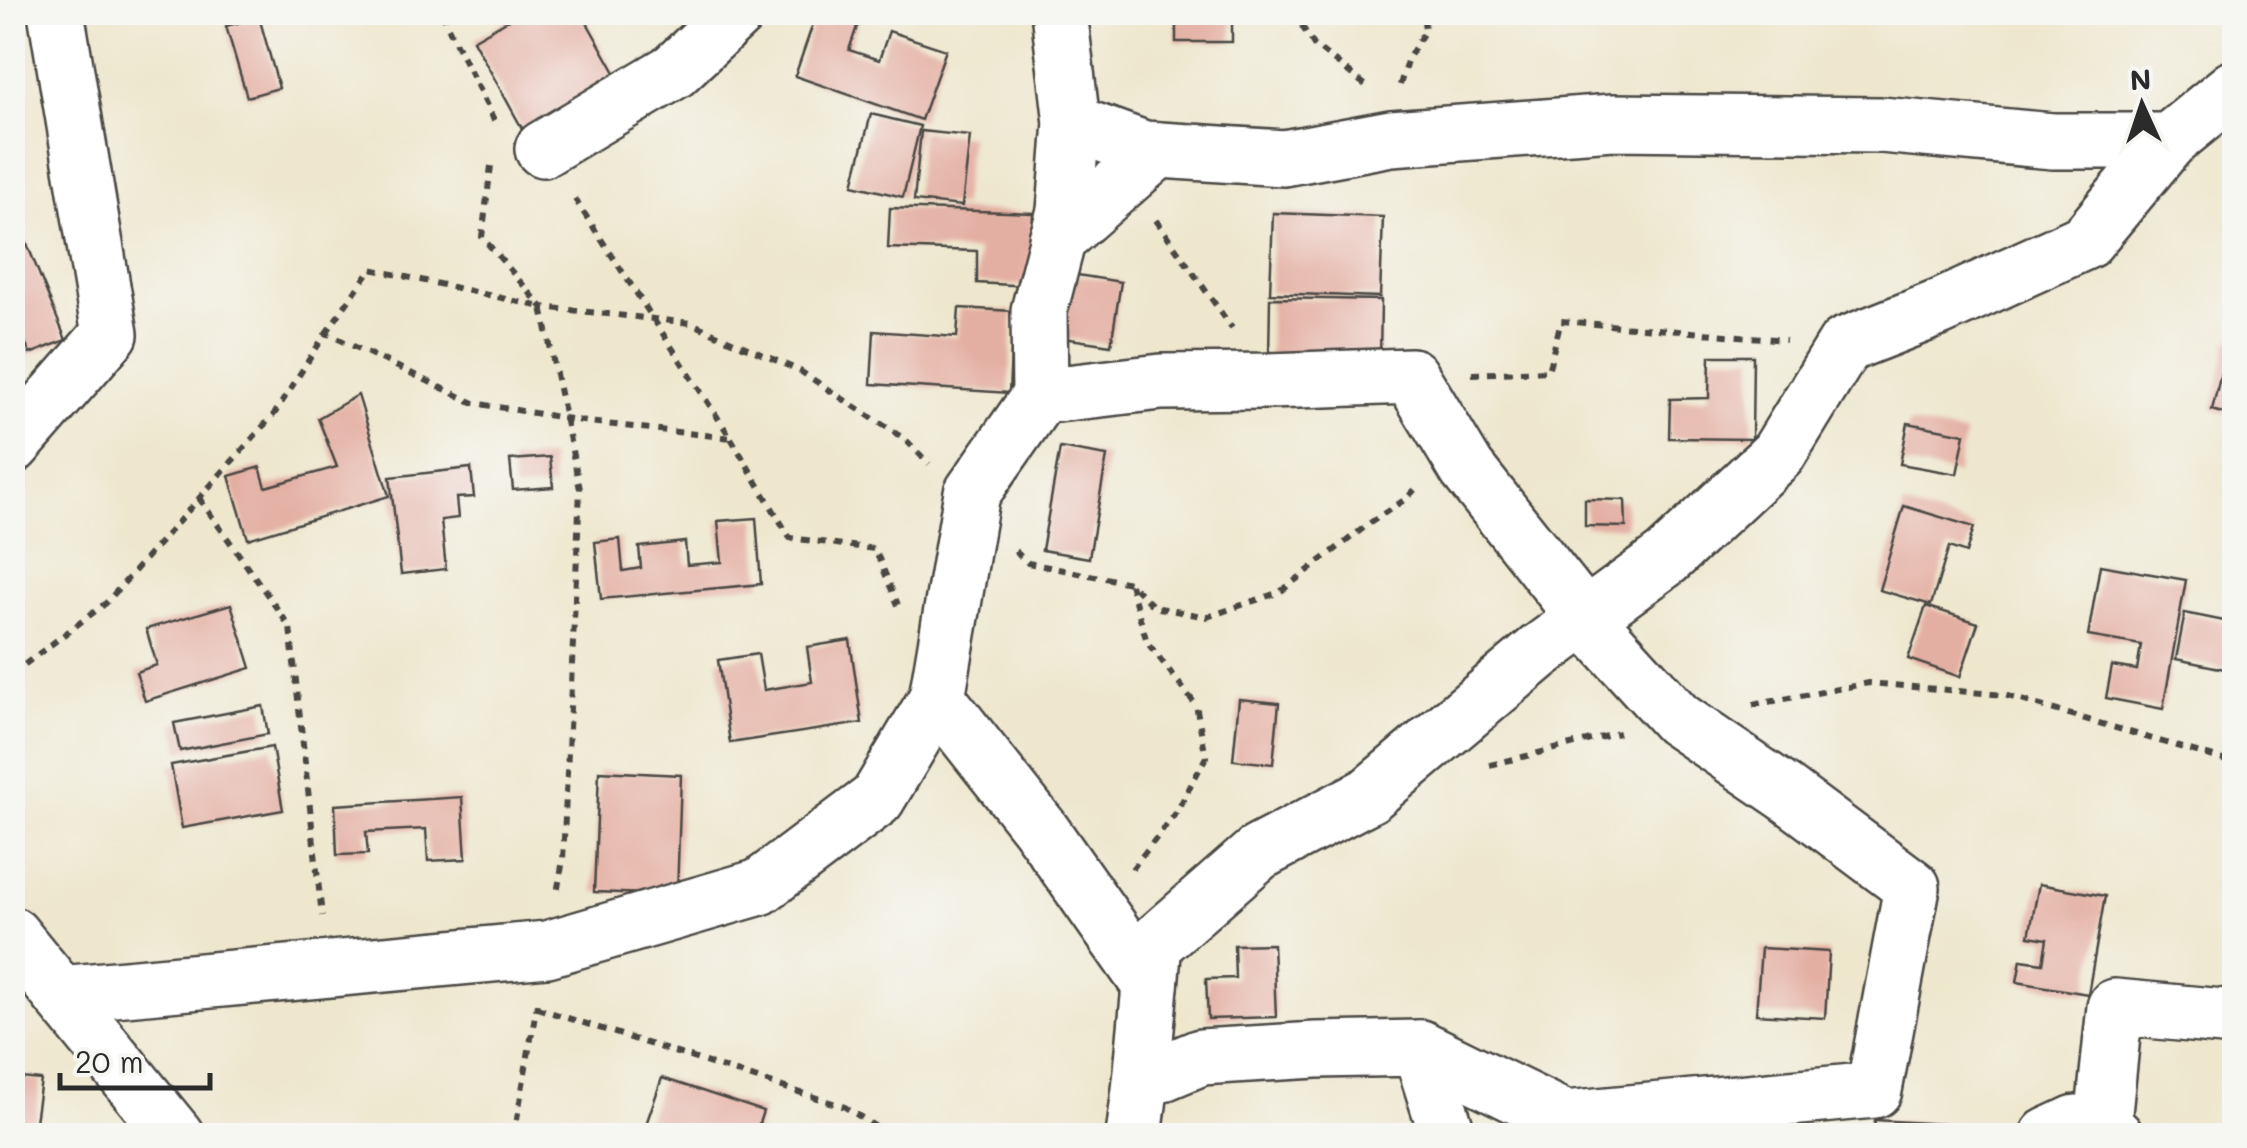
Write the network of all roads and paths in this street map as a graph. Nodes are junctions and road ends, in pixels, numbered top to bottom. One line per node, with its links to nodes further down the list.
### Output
1 (56, 12): 24 (street)
2 (443, 12): 11 (path)
3 (737, 12): 11 (street)
4 (1059, 12): 9 (street)
5 (1292, 12): 8 (path)
6 (1423, 12): 8 (path)
7 (2234, 88): 10 (street)
8 (1408, 122): 10 (street); 12 (street)
9 (1072, 124): 12 (street); 13 (street)
10 (2169, 140): 17 (street)
11 (509, 151): 14 (path); 15 (path)
12 (1143, 164): 13 (street); 19 (path)
13 (1057, 239): 20 (street)
14 (542, 307): 15 (path); 16 (path); 21 (path)
15 (653, 319): 23 (path); 26 (path)
16 (326, 332): 21 (path); 25 (path)
17 (1845, 345): 18 (path); 29 (street)
18 (1411, 376): 19 (street); 22 (street)
19 (1269, 381): 20 (street)
20 (1040, 396): 26 (street)
21 (566, 418): 23 (path); 37 (path)
22 (1444, 430): 27 (path); 29 (street)
23 (731, 438): 28 (path)
24 (12, 446)
25 (199, 498): 30 (path); 38 (path)
26 (970, 508): 27 (path); 31 (street)
27 (1130, 583): 35 (path)
28 (902, 616)
29 (1585, 618): 32 (street); 39 (street)
30 (12, 674)
31 (938, 698): 35 (street); 37 (street)
32 (1677, 719): 33 (path); 34 (path); 43 (street)
33 (2234, 763)
34 (1484, 766)
35 (1106, 922): 39 (street)
36 (12, 935): 40 (street)
37 (546, 949): 38 (street); 41 (path)
38 (328, 969): 40 (street)
39 (1150, 986): 44 (street)
40 (60, 994): 46 (street)
41 (536, 1008): 47 (path); 48 (path)
42 (2234, 1018): 45 (street)
43 (1420, 1048): 44 (street); 50 (street)
44 (1141, 1082): 49 (street)
45 (2109, 1134): 51 (street)
46 (176, 1136)
47 (514, 1136)
48 (890, 1136)
49 (1134, 1136)
50 (1448, 1136)
51 (2048, 1136)

